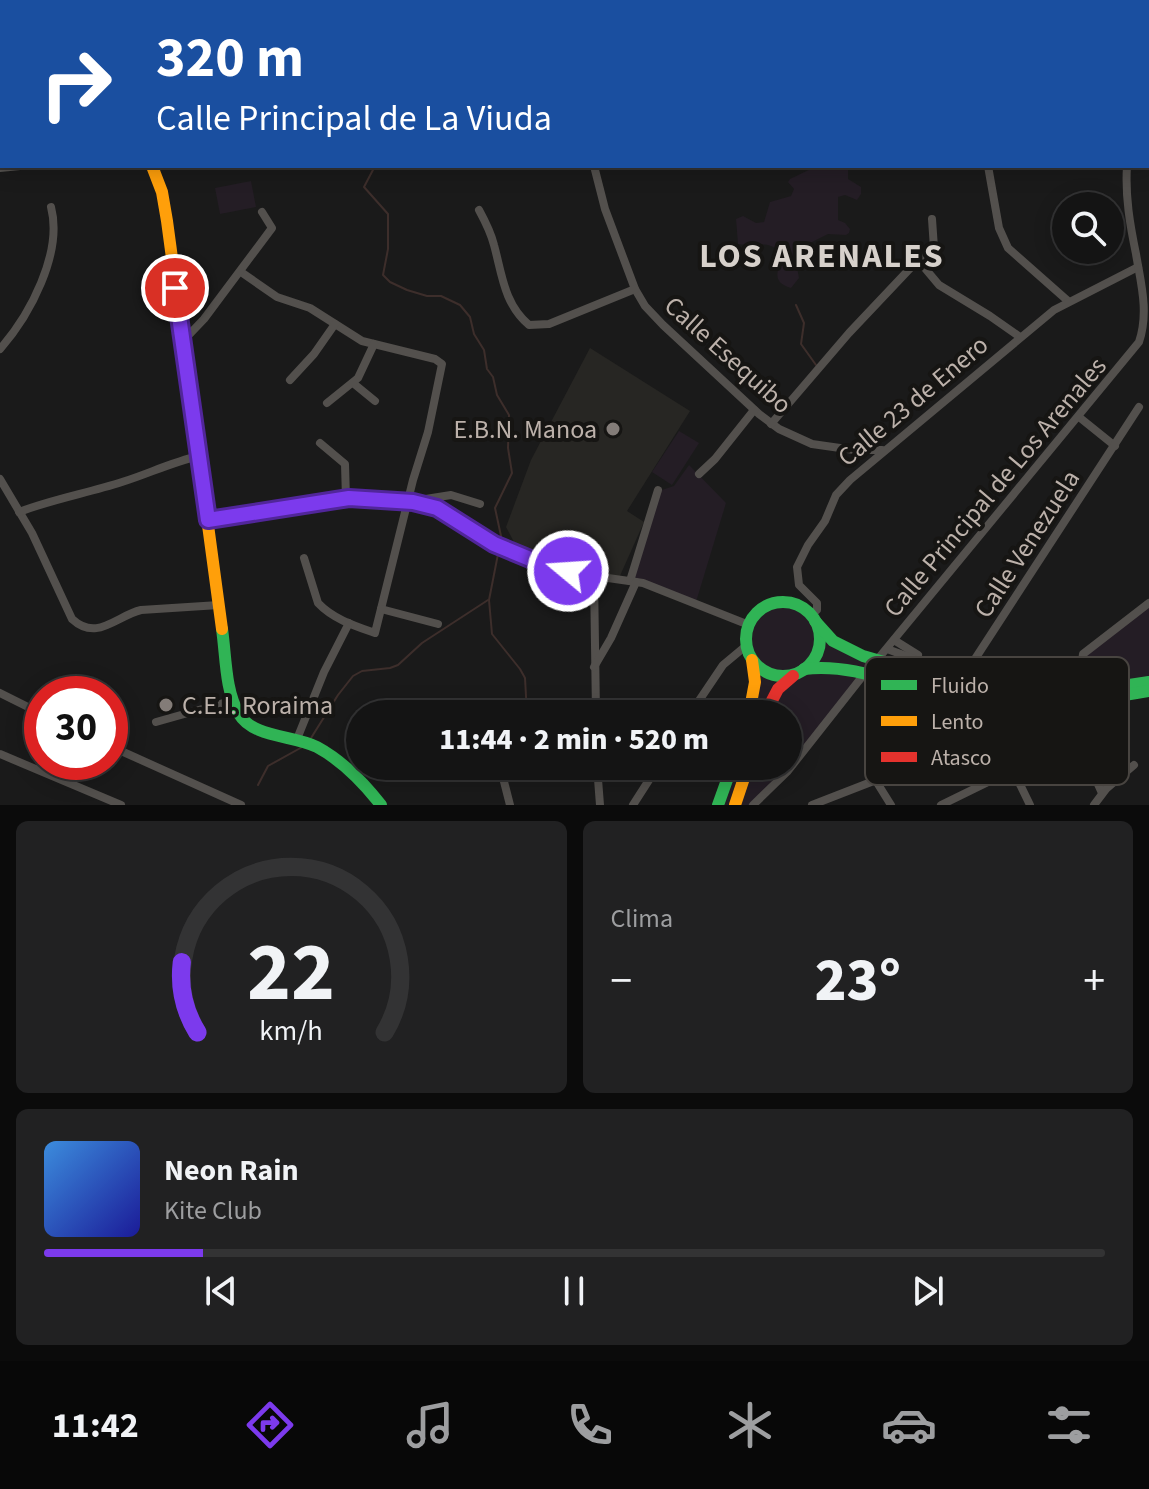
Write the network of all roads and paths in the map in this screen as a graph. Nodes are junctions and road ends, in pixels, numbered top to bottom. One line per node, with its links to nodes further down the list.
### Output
1 (153, 168): 16 (street)
2 (595, 168): 12 (street, Calle Esequibo)
3 (988, 168): 13 (street)
4 (1127, 168): 10 (street)
5 (51, 207): 18 (street)
6 (479, 210): 12 (street)
7 (262, 212): 11 (street)
8 (932, 219): 9 (street)
9 (918, 260): 15 (street); 26 (street)
10 (1138, 267): 13 (street, Calle 23 de Enero); 25 (street, Calle Principal de Los Arenales)
11 (241, 272): 14 (street); 16 (street)
12 (635, 289): 24 (street, Calle Esequibo)
13 (1068, 301): 15 (street, Calle 23 de Enero)
14 (335, 324): 17 (street); 19 (street)
15 (1020, 337): 29 (street, Calle 23 de Enero)
16 (183, 342): 30 (street)
17 (374, 344): 20 (street); 35 (street)
18 (0, 349)
19 (290, 380)
20 (353, 383): 21 (street); 22 (street)
21 (375, 401)
22 (327, 403)
23 (1139, 407): 28 (street, Calle Venezuela)
24 (754, 410): 26 (street, Calle Esequibo); 31 (street)
25 (1079, 417): 28 (street); 49 (street, Calle Principal de Los Arenales)
26 (771, 424): 29 (street, Calle Esequibo)
27 (320, 443): 34 (street)
28 (1115, 446): 56 (street, Calle Venezuela)
29 (884, 450): 45 (street, Calle 23 de Enero)
30 (199, 456): 37 (street); 38 (street)
31 (699, 474)
32 (0, 479): 37 (street)
33 (658, 490): 41 (street)
34 (346, 499): 35 (street); 38 (street)
35 (408, 502): 36 (street); 40 (street); 44 (street)
36 (480, 504)
37 (19, 512): 43 (street)
38 (208, 520): 43 (street)
39 (304, 558): 46 (street)
40 (594, 576): 41 (street); 58 (street)
41 (633, 581): 48 (street); 58 (street)
42 (1149, 603): 57 (street)
43 (219, 605): 66 (street)
44 (381, 609): 46 (street); 47 (street)
45 (813, 618): 48 (street); 52 (street); 59 (street)
46 (349, 623): 73 (street)
47 (438, 624)
48 (749, 625): 51 (street)
49 (894, 640): 50 (street, Calle Principal de Los Arenales); 55 (street, Calle Venezuela)
50 (887, 649): 53 (street, Calle Principal de Los Arenales); 54 (street, Calle Venezuela)
51 (749, 651): 59 (street); 68 (street); 69 (street)
52 (869, 657)
53 (880, 657)
54 (913, 657)
55 (921, 657)
56 (976, 657)
57 (1083, 657)
58 (594, 667): 67 (street)
59 (801, 671): 60 (street); 70 (street)
60 (865, 673): 99 (street)
61 (1149, 682): 62 (street)
62 (1129, 685)
63 (1149, 691): 65 (street)
64 (0, 693): 71 (street)
65 (1129, 694)
66 (234, 700): 72 (street); 73 (street)
67 (595, 700)
68 (699, 700)
69 (752, 700)
70 (772, 700)
71 (24, 705)
72 (156, 722)
73 (300, 740): 93 (street)
74 (0, 754): 91 (street)
75 (128, 754): 92 (street)
76 (1134, 765): 77 (street)
77 (1129, 769)
78 (504, 780): 94 (street)
79 (598, 780): 95 (street)
80 (649, 780): 96 (street)
81 (727, 780): 97 (street)
82 (743, 780): 89 (street)
83 (865, 785): 100 (street)
84 (878, 785): 101 (street)
85 (982, 785): 102 (street)
86 (1020, 785): 103 (street)
87 (1098, 785): 90 (street)
88 (1111, 785): 90 (street)
89 (741, 786): 98 (street); 99 (street)
90 (1102, 793): 104 (street)
91 (121, 805)
92 (241, 805)
93 (381, 805)
94 (510, 805)
95 (600, 805)
96 (633, 805)
97 (718, 805)
98 (735, 805)
99 (751, 805)
100 (812, 805)
101 (891, 805)
102 (941, 805)
103 (1030, 805)
104 (1094, 805)

